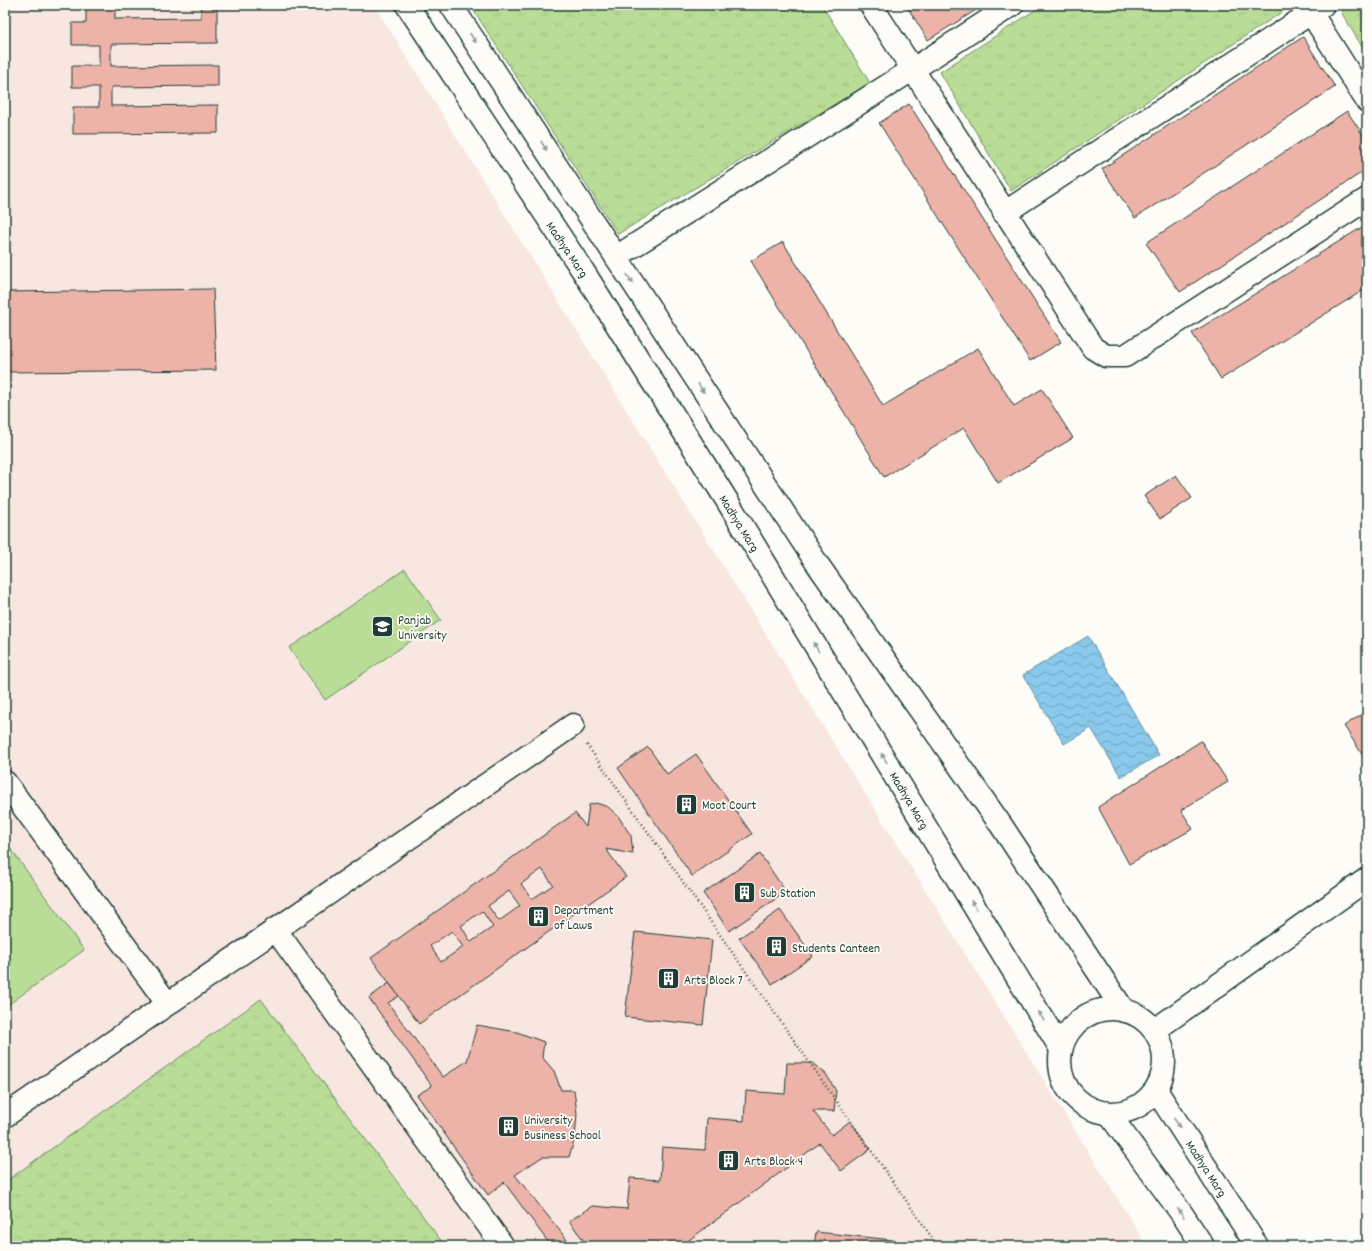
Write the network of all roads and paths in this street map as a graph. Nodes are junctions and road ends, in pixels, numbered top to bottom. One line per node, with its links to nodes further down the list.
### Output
1 (407, 5): 18 (main road, Madhya Marg, one-way to 1)
2 (451, 5): 10 (main road, one-way to 10)
3 (871, 5): 6 (main road)
4 (1012, 5): 6 (main road)
5 (1314, 8): 7 (main road); 9 (main road)
6 (912, 70): 9 (main road); 10 (main road)
7 (1367, 101)
8 (1367, 199): 9 (main road)
9 (1004, 213)
10 (616, 257): 16 (main road, one-way to 16)
11 (573, 724): 14 (main road); 23 (path)
12 (5, 782): 15 (main road)
13 (1367, 878): 17 (main road)
14 (275, 929): 15 (main road); 22 (main road)
15 (167, 1003): 21 (main road)
16 (1124, 1011): 17 (main road); 18 (main road)
17 (1155, 1030): 19 (main road)
18 (1061, 1049): 20 (main road)
19 (1156, 1090): 20 (main road); 25 (main road, Madhya Marg, one-way to 25)
20 (1109, 1114): 24 (main road, one-way to 20)
21 (5, 1116)
22 (503, 1246)
23 (938, 1246)
24 (1203, 1246)
25 (1257, 1246)

